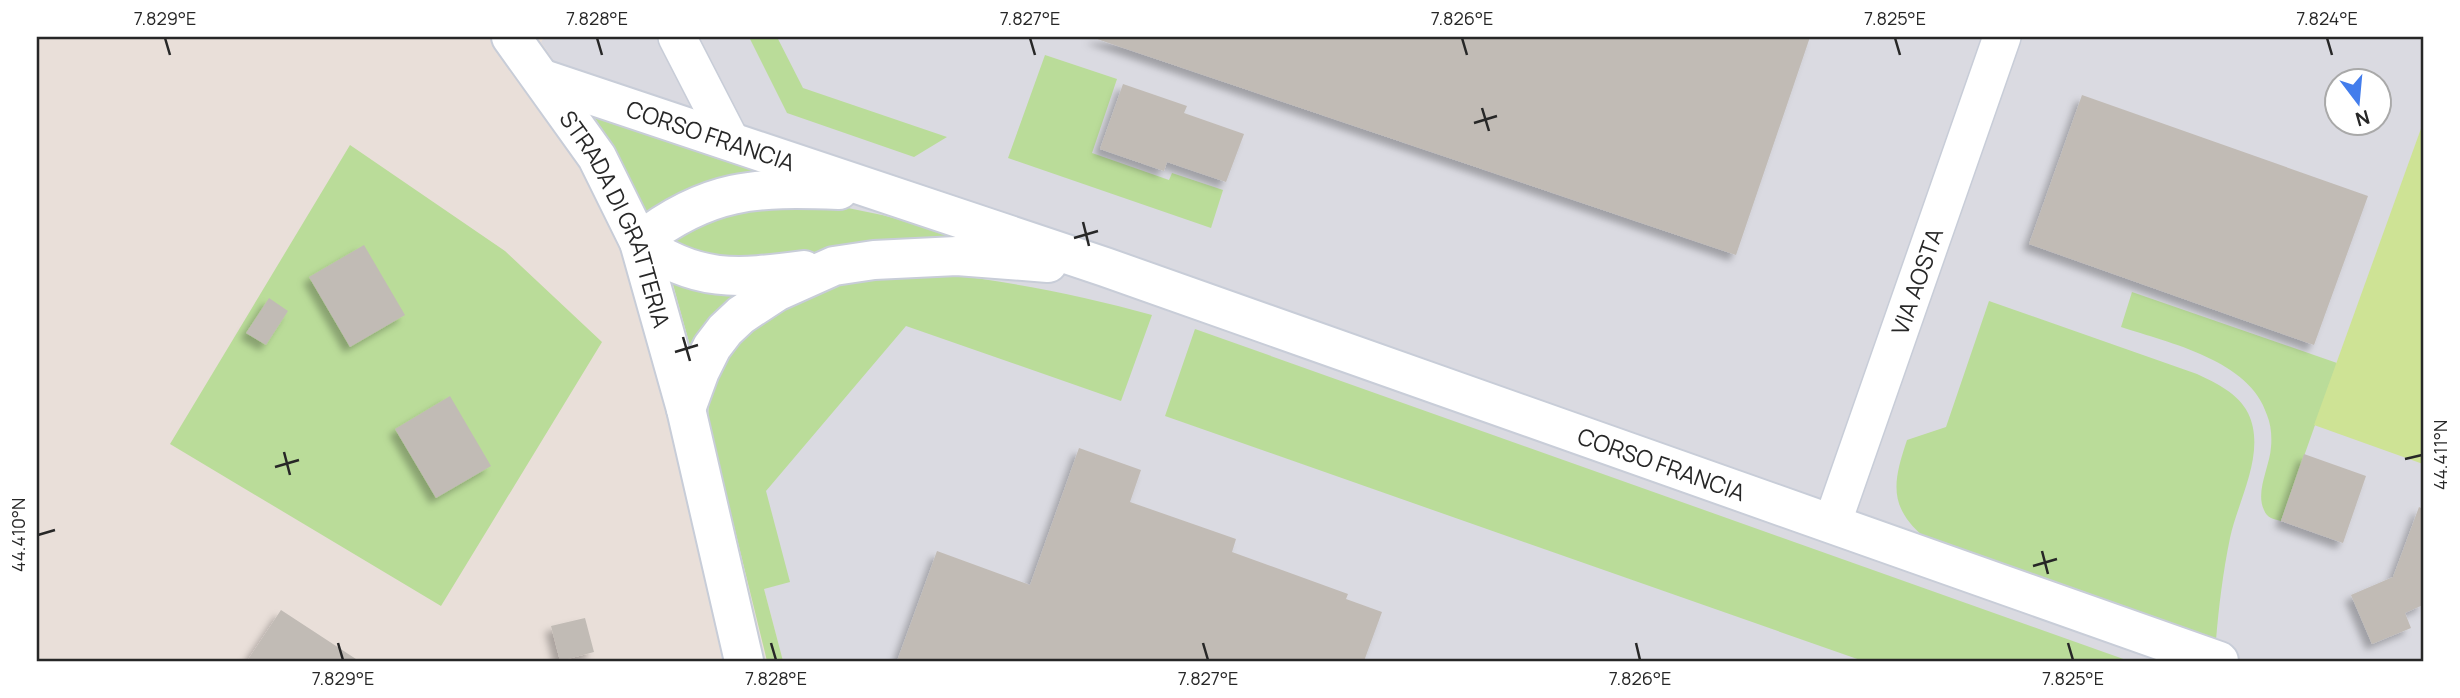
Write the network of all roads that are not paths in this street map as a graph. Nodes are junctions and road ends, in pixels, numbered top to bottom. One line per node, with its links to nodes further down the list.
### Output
1 (511, 37): 4 (street, STRADA DI GRATTERIA)
2 (677, 37): 5 (street)
3 (2002, 37): 11 (street, VIA AOSTA)
4 (543, 79): 5 (street, CORSO FRANCIA); 7 (street, STRADA DI GRATTERIA)
5 (730, 140): 6 (street, CORSO FRANCIA)
6 (876, 191): 7 (street, CORSO FRANCIA); 9 (street, CORSO FRANCIA)
7 (639, 242): 8 (street, CORSO FRANCIA); 10 (street, STRADA DI GRATTERIA)
8 (834, 266): 9 (street, CORSO FRANCIA); 10 (street, CORSO FRANCIA)
9 (1105, 267): 11 (street, CORSO FRANCIA)
10 (687, 409): 12 (street, STRADA DI GRATTERIA)
11 (1832, 524): 13 (street, CORSO FRANCIA)
12 (744, 661)
13 (2219, 661)

